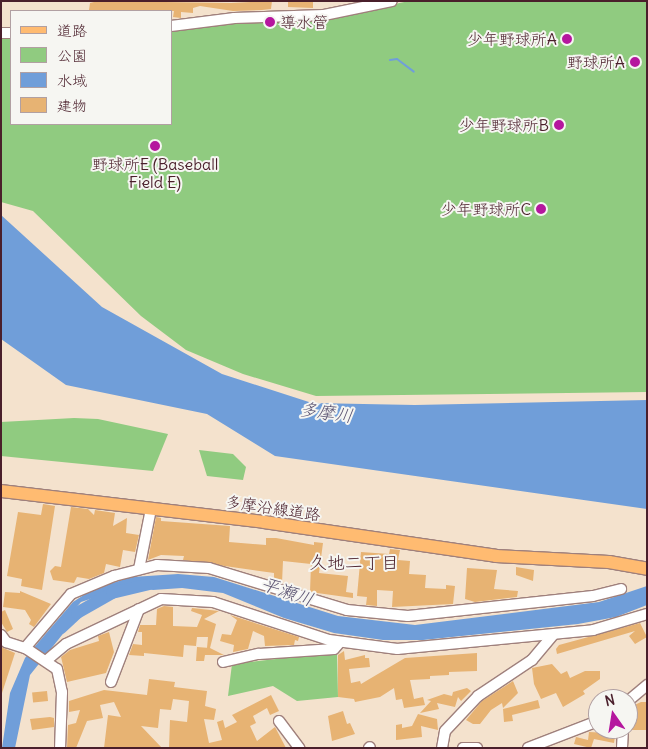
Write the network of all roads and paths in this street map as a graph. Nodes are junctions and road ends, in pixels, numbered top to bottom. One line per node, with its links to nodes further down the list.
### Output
1 (392, 1): 2 (street)
2 (362, 4): 3 (street)
3 (172, 26)
4 (1, 491): 5 (main road, 多摩沿線道路)
5 (151, 509): 6 (street); 7 (main road, 多摩沿線道路)
6 (139, 569): 8 (street); 14 (street)
7 (647, 569)
8 (621, 589)
9 (139, 609): 13 (street); 15 (street); 17 (street)
10 (647, 614): 12 (street)
11 (1, 635): 14 (street)
12 (553, 635): 13 (street); 22 (street)
13 (340, 642): 16 (street)
14 (26, 648): 15 (street)
15 (45, 659): 20 (street)
16 (223, 662)
17 (111, 682)
18 (279, 721): 21 (street)
19 (588, 725): 25 (street)
20 (60, 748)
21 (300, 748)
22 (442, 748)
23 (463, 748): 24 (street)
24 (477, 748)
25 (528, 748)

